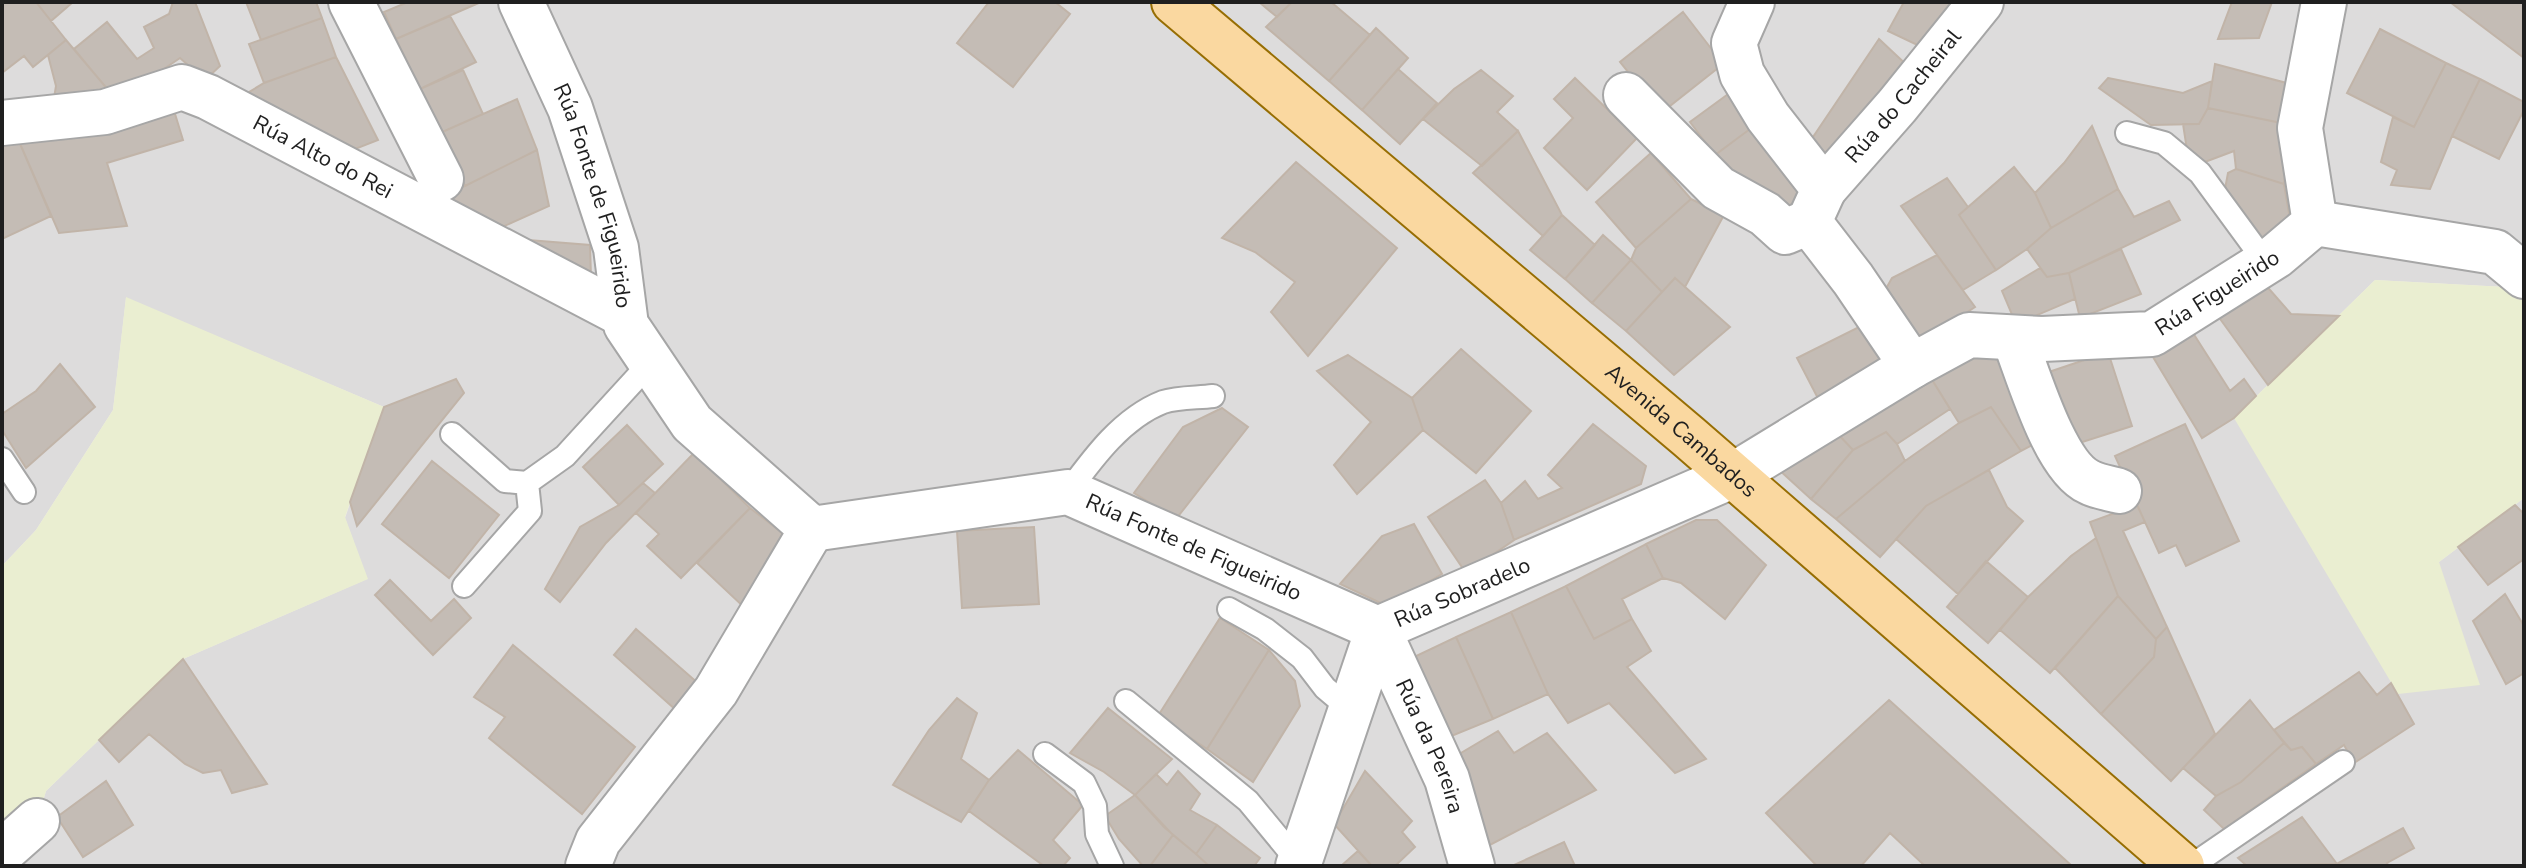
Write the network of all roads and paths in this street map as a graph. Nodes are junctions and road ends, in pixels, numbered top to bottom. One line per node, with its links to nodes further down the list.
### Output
1 (351, 2): 10 (street)
2 (1174, 2): 22 (main road, Avenida Cambados)
3 (1752, 2): 11 (street)
4 (1981, 2): 11 (street, Rúa do Cacheiral)
5 (2324, 2): 12 (street)
6 (533, 6): 15 (street, Rúa Fonte de Figueirido)
7 (1626, 95): 11 (street)
8 (2, 123): 15 (street, Rúa Alto do Rei)
9 (2127, 133): 13 (lane)
10 (441, 179)
11 (1816, 206): 18 (street)
12 (2315, 223): 13 (street, Rúa Figueirido); 14 (street)
13 (2266, 263): 16 (street, Rúa Figueirido)
14 (2524, 276)
15 (624, 315): 17 (street, Rúa Fonte de Figueirido)
16 (2014, 338): 18 (street, Rúa Figueirido); 24 (street)
17 (651, 362): 23 (lane); 27 (street, Rúa Fonte de Figueirido)
18 (1912, 366): 22 (street, Rúa Figueirido)
19 (1213, 396): 26 (lane)
20 (452, 434): 23 (lane)
21 (2, 459): 25 (lane)
22 (1732, 476): 30 (street, Rúa Sobradelo); 41 (main road, Avenida Cambados)
23 (527, 483): 28 (lane)
24 (2119, 491)
25 (24, 492)
26 (1068, 492): 27 (street, Rúa Fonte de Figueirido); 30 (street, Rúa Fonte de Figueirido)
27 (812, 529): 38 (street)
28 (464, 586)
29 (1229, 609): 32 (lane)
30 (1378, 629): 32 (street, Rúa Sobradelo); 40 (street, Rúa da Pereira)
31 (1126, 701): 37 (lane)
32 (1351, 710): 37 (street, Rúa Sobradelo)
33 (1045, 754): 39 (lane)
34 (2343, 762): 42 (lane)
35 (37, 821): 36 (street)
36 (2, 852)
37 (1299, 865)
38 (588, 866)
39 (1112, 866)
40 (1472, 866)
41 (2182, 866)
42 (2191, 866)

